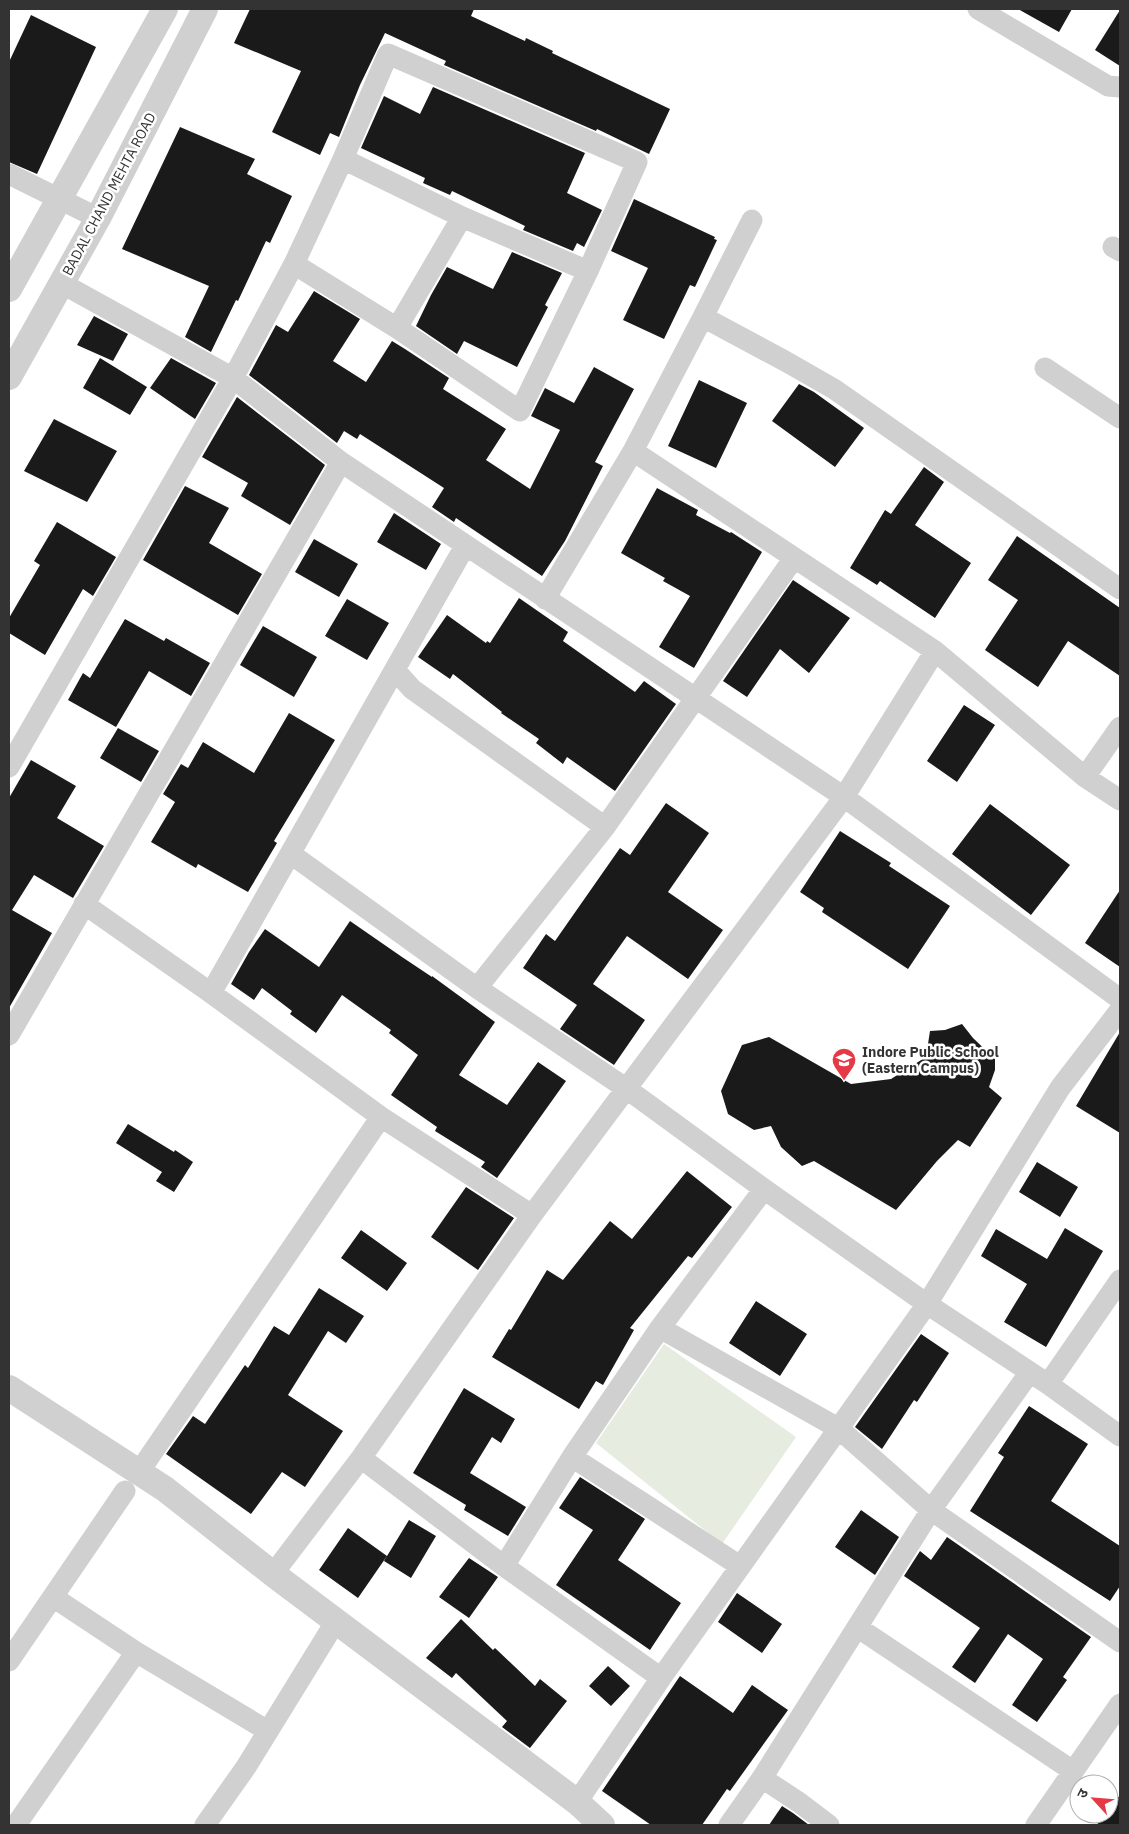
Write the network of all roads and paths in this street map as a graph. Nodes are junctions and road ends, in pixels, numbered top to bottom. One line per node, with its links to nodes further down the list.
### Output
1 (165, 9): 7 (street)
2 (206, 9): 9 (street, BADAL CHAND MEHTA ROAD)
3 (978, 9): 4 (street)
4 (1120, 87)
5 (343, 159): 8 (street); 11 (street); 12 (street)
6 (9, 174): 7 (street)
7 (60, 199): 9 (street); 14 (street)
8 (462, 217): 12 (street); 16 (street)
9 (98, 218): 13 (street, BADAL CHAND MEHTA ROAD)
10 (752, 220): 15 (street)
11 (294, 264): 16 (street); 19 (street)
12 (588, 271): 16 (street)
13 (62, 283): 18 (street, BADAL CHAND MEHTA ROAD); 19 (street)
14 (9, 289)
15 (703, 317): 21 (street); 25 (street)
16 (397, 328)
17 (1045, 368): 20 (street)
18 (9, 377)
19 (233, 378): 22 (street); 31 (street)
20 (1120, 418)
21 (632, 451): 24 (street); 26 (street)
22 (341, 462): 23 (street); 37 (street)
23 (465, 546): 26 (street); 28 (street)
24 (794, 558): 27 (street); 29 (street)
25 (1120, 589)
26 (545, 599): 29 (street)
27 (935, 651): 32 (street); 33 (street)
28 (395, 670): 35 (street); 36 (street)
29 (696, 697): 33 (street); 35 (street)
30 (1120, 727): 32 (street)
31 (9, 766)
32 (1085, 778): 34 (street)
33 (844, 798): 40 (street); 43 (street)
34 (1120, 800)
35 (605, 827): 38 (street)
36 (291, 854): 38 (street); 39 (street)
37 (84, 904): 39 (street); 42 (street)
38 (478, 988): 43 (street)
39 (211, 993): 44 (street)
40 (1120, 999)
41 (1120, 1010): 48 (street)
42 (9, 1035)
43 (627, 1089): 45 (street); 46 (street)
44 (381, 1117): 46 (street); 57 (street)
45 (764, 1189): 48 (street); 49 (street)
46 (532, 1215): 55 (street)
47 (1120, 1280): 51 (street)
48 (927, 1304): 50 (street); 53 (street)
49 (660, 1328): 53 (street); 56 (street)
50 (1030, 1372): 51 (street); 58 (street)
51 (1048, 1384): 54 (street)
52 (9, 1388): 57 (street)
53 (838, 1428): 58 (street); 60 (street)
54 (1120, 1436)
55 (361, 1458): 59 (street); 61 (street)
56 (572, 1458): 59 (street); 60 (street)
57 (132, 1481): 61 (street); 62 (street)
58 (931, 1510): 64 (street); 65 (street)
59 (504, 1566): 68 (street)
60 (740, 1566): 68 (street)
61 (273, 1574): 63 (street)
62 (53, 1597): 66 (street); 67 (street)
63 (336, 1621): 70 (street); 73 (street)
64 (857, 1627): 71 (street); 72 (street)
65 (1120, 1642)
66 (136, 1652): 70 (street); 74 (street)
67 (9, 1661)
68 (660, 1678): 73 (street)
69 (1120, 1704): 71 (street)
70 (268, 1731): 75 (street)
71 (1073, 1772): 79 (street)
72 (762, 1778): 77 (street); 78 (street)
73 (578, 1802): 76 (street)
74 (16, 1825)
75 (205, 1825)
76 (602, 1825)
77 (729, 1825)
78 (829, 1825)
79 (1036, 1825)

